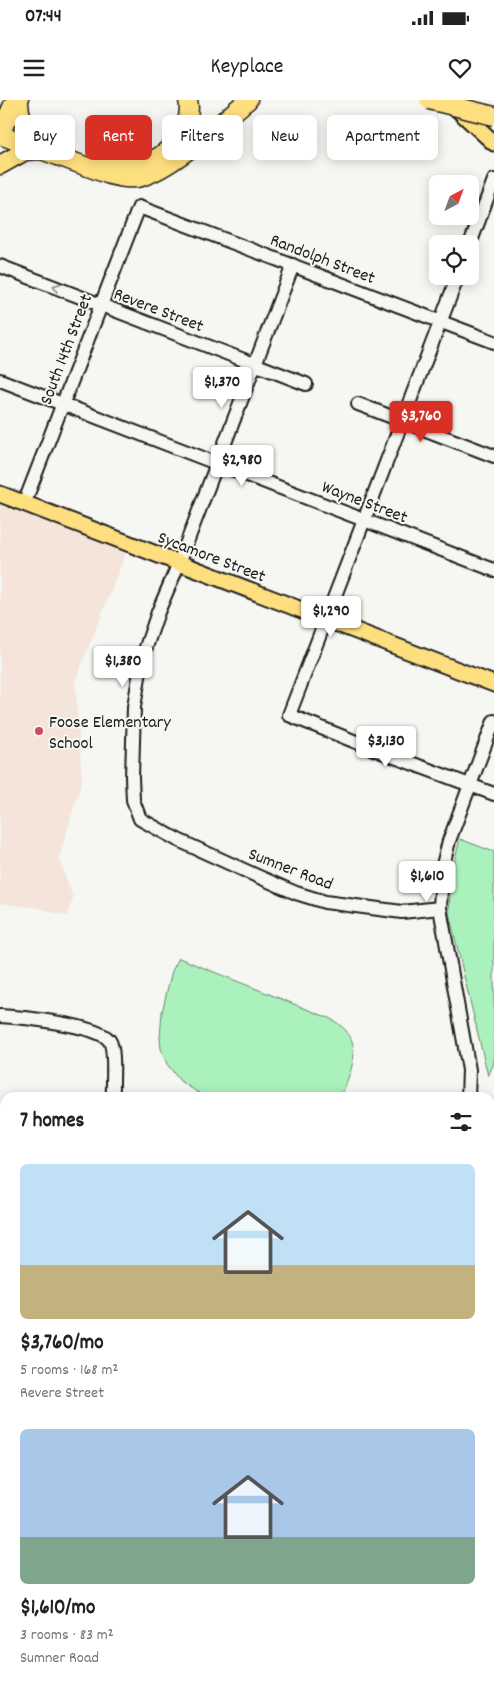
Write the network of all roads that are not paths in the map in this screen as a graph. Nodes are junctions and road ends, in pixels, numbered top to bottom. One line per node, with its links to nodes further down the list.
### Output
1 (15, 100): 10 (highway)
2 (19, 100): 8 (highway)
3 (188, 100): 13 (highway)
4 (248, 100): 15 (highway)
5 (429, 100): 9 (highway, bridge)
6 (443, 100): 9 (highway, bridge)
7 (447, 100): 12 (main road)
8 (21, 115)
9 (494, 116)
10 (1, 132): 11 (highway)
11 (15, 137)
12 (494, 143)
13 (75, 155)
14 (15, 157): 16 (highway)
15 (75, 160)
16 (0, 165)
17 (494, 180): 19 (street)
18 (139, 207): 20 (street, Randolph Street); 23 (street, South 14th Street)
19 (473, 235)
20 (293, 265): 24 (street, Randolph Street); 26 (street)
21 (0, 266): 23 (street, Revere Street, one-way to 21)
22 (454, 285): 24 (street)
23 (101, 305): 26 (street, Revere Street); 29 (street, South 14th Street)
24 (440, 322): 25 (street, Randolph Street); 31 (street)
25 (494, 342)
26 (254, 364): 28 (street, Revere Street); 33 (street)
27 (0, 380): 29 (street, Wayne Street)
28 (306, 384)
29 (63, 404): 33 (street, Wayne Street); 35 (street, South 14th Street)
30 (358, 404): 31 (street)
31 (402, 421): 32 (street); 36 (street)
32 (494, 456)
33 (217, 463): 36 (street, Wayne Street); 37 (street)
34 (0, 494): 35 (main road, Sycamore Street)
35 (24, 504): 37 (main road, Sycamore Street)
36 (364, 520): 38 (street, Wayne Street); 39 (street)
37 (179, 563): 39 (main road, Sycamore Street); 44 (street, Sumner Road)
38 (494, 570)
39 (325, 619): 40 (main road, Sycamore Street); 42 (street)
40 (494, 684)
41 (494, 721): 42 (street)
42 (470, 785): 43 (street); 44 (street)
43 (494, 794)
44 (440, 908): 47 (street)
45 (0, 1016): 46 (street)
46 (112, 1092)
47 (468, 1092)

